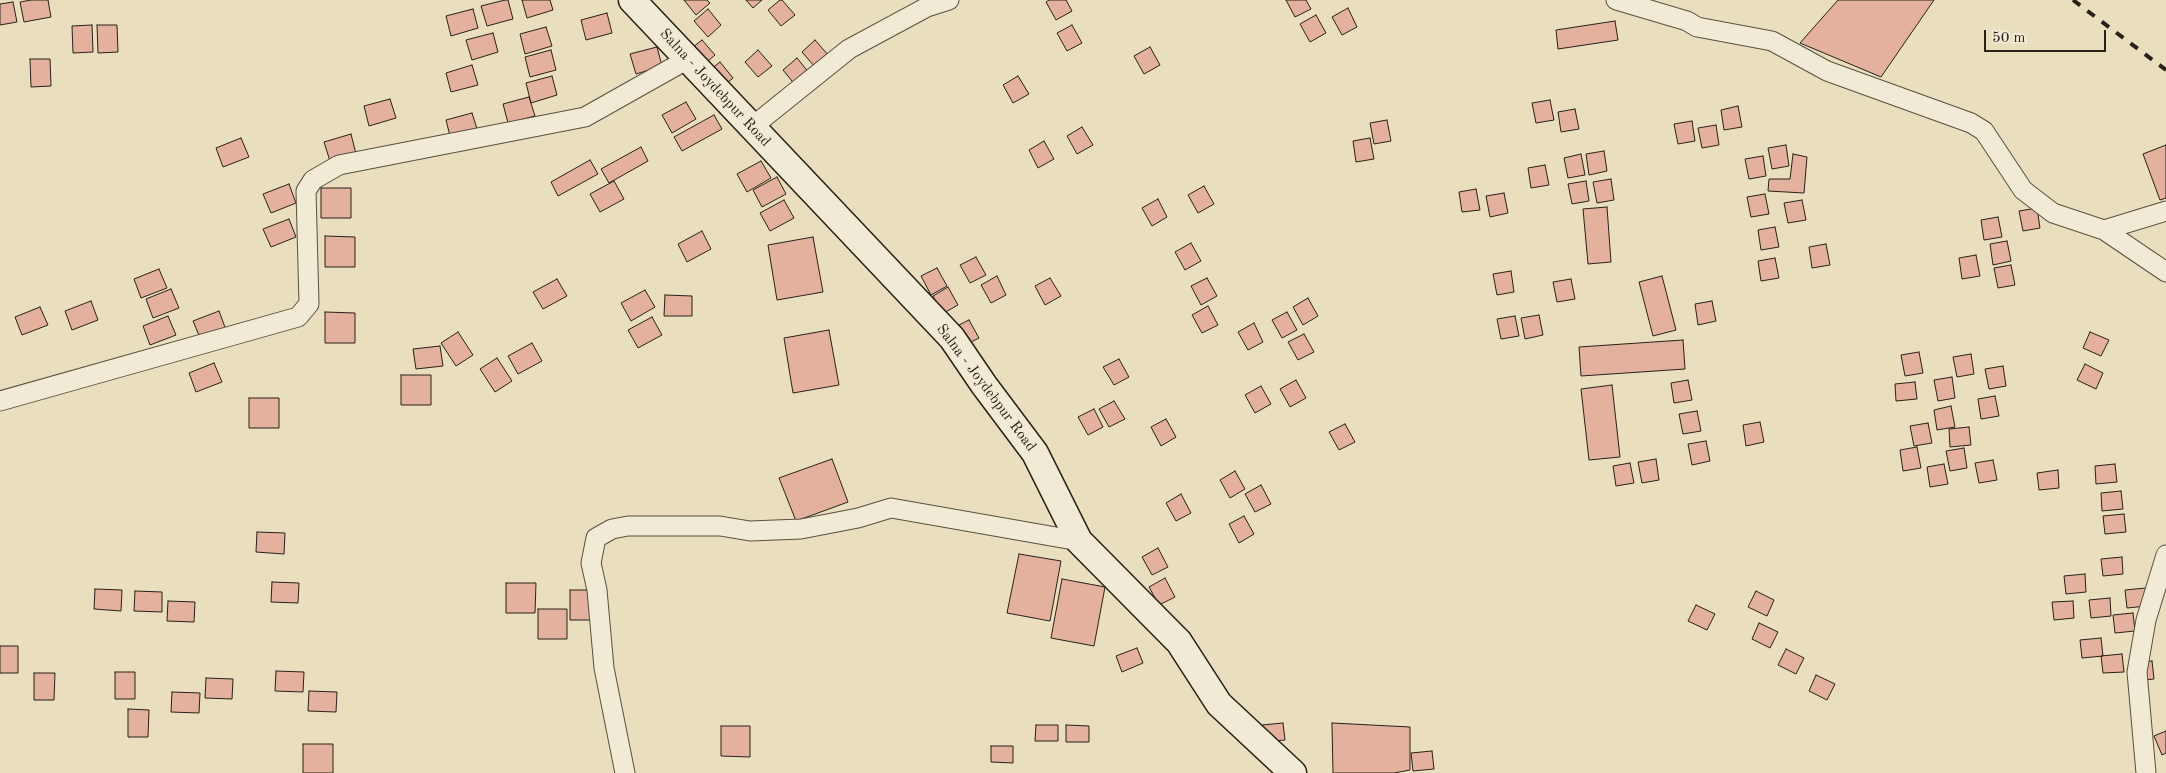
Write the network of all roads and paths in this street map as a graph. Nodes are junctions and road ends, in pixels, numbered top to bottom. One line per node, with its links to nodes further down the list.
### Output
1 (632, 0): 4 (main road, Salna - Joydebpur Road)
2 (949, 0): 5 (street)
3 (1616, 0): 7 (street)
4 (688, 59): 5 (main road, Salna - Joydebpur Road); 9 (street)
5 (752, 127): 10 (main road, Salna - Joydebpur Road)
6 (2166, 212): 7 (street)
7 (2104, 230): 8 (street)
8 (2166, 272)
9 (0, 401)
10 (1079, 541): 12 (street); 13 (main road, Salna - Joydebpur Road)
11 (2166, 555): 14 (street)
12 (625, 773)
13 (1292, 773)
14 (2146, 773)

